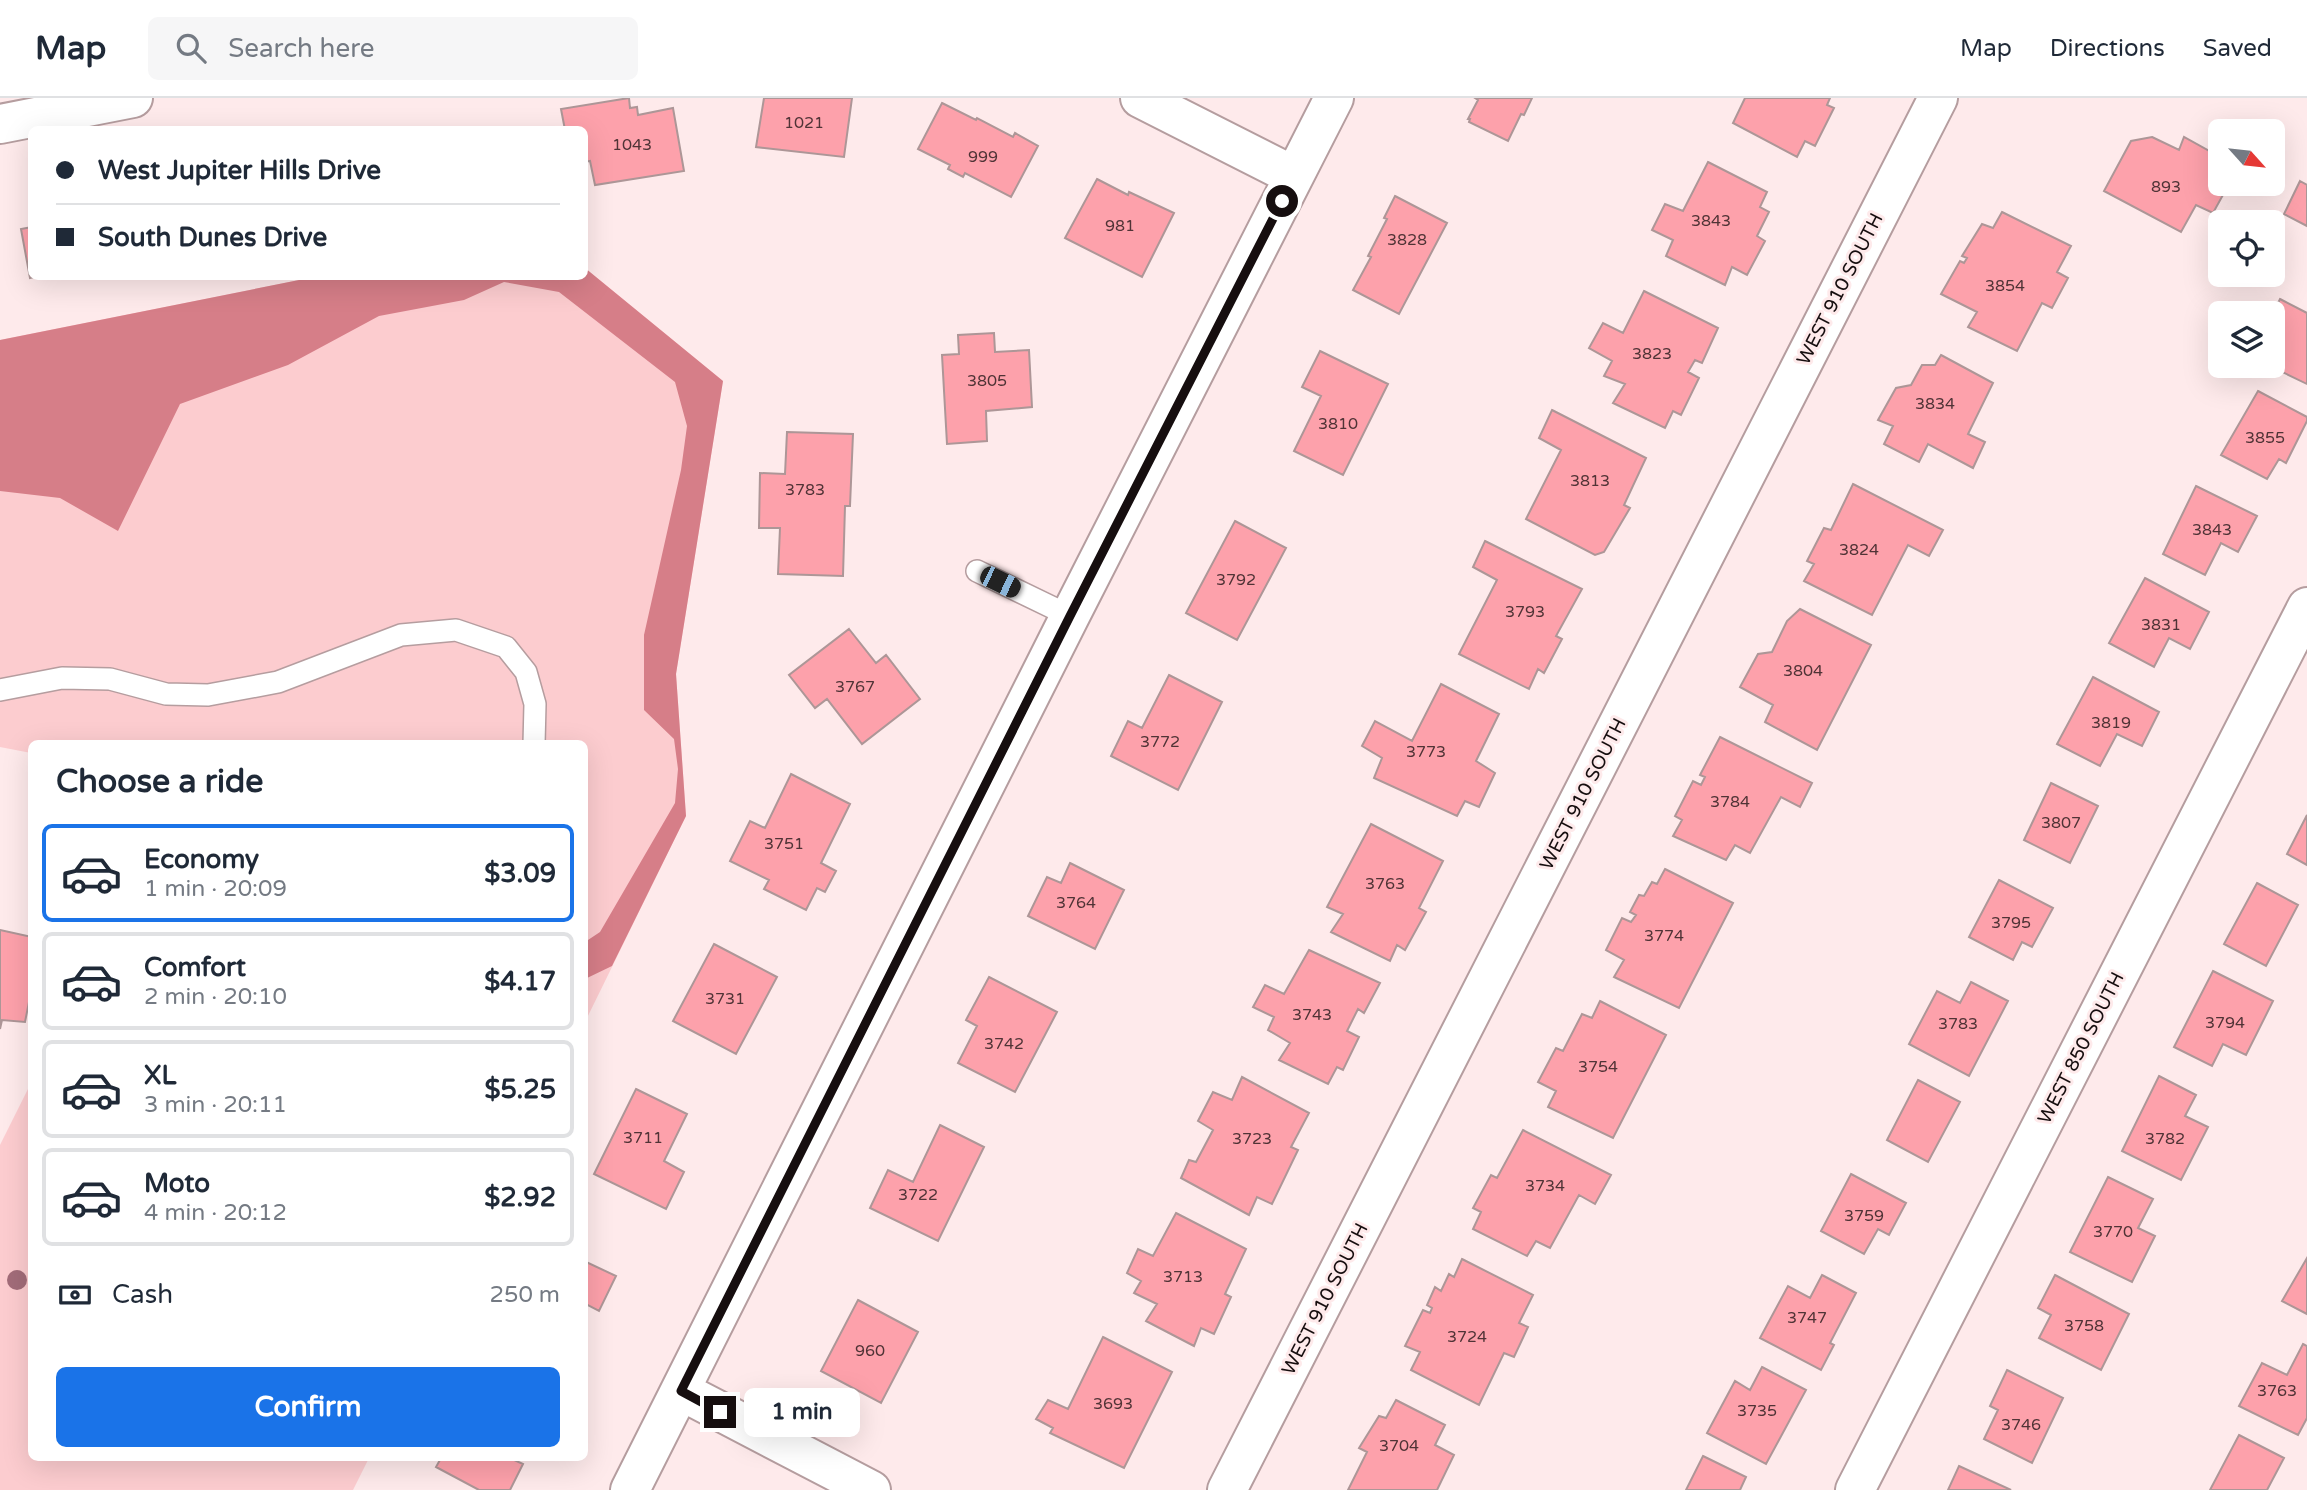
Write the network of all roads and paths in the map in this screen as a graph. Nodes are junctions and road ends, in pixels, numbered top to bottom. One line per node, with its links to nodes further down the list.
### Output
1 (132, 98): 5 (street)
2 (1140, 98): 6 (street)
3 (1335, 98): 6 (street)
4 (1938, 98): 15 (street, WEST 910 SOUTH)
5 (0, 124)
6 (1294, 176): 9 (street)
7 (977, 571): 9 (lane)
8 (2307, 607): 16 (street, WEST 850 SOUTH)
9 (1070, 616): 12 (street)
10 (0, 690): 11 (lane)
11 (534, 740)
12 (681, 1391): 13 (street); 14 (street)
13 (629, 1490)
14 (871, 1490)
15 (1227, 1490)
16 (1855, 1490)

